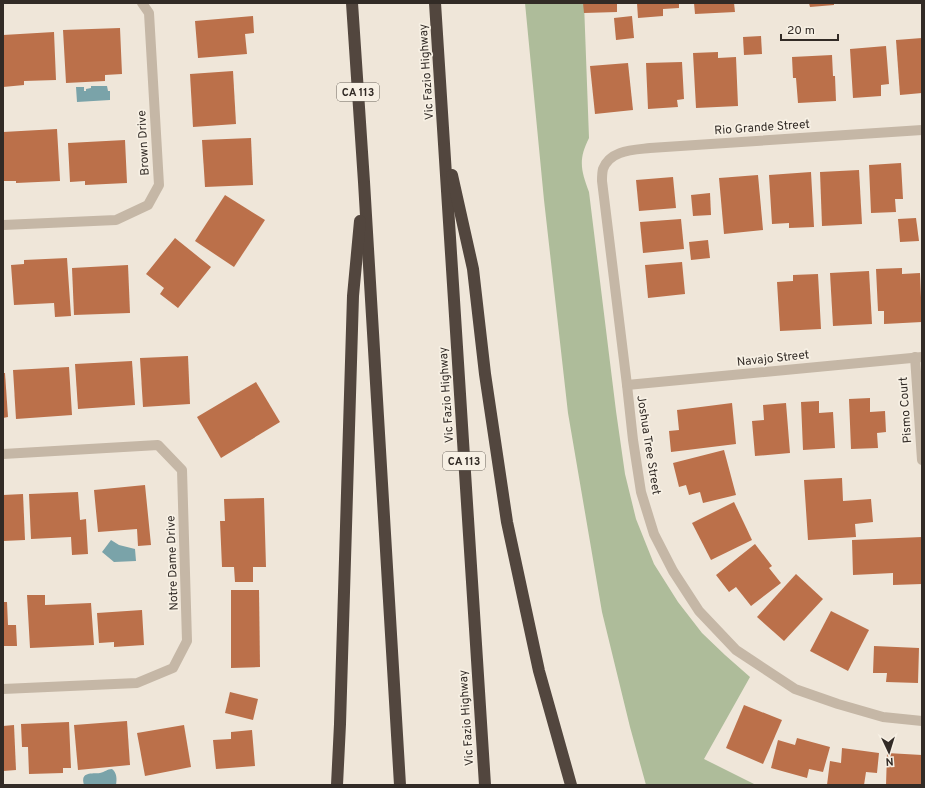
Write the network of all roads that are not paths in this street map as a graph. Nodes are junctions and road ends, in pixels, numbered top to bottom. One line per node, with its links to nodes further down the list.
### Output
1 (142, 3): 8 (street, Brown Drive)
2 (352, 3): 7 (highway, CA 113)
3 (435, 3): 5 (highway, Vic Fazio Highway / CA 113)
4 (922, 130): 6 (street, Rio Grande Street)
5 (444, 136): 17 (highway, Vic Fazio Highway / CA 113); 18 (highway)
6 (607, 161): 10 (street, Joshua Tree Street)
7 (364, 182): 15 (highway); 16 (highway, CA 113)
8 (3, 225)
9 (918, 357): 10 (street, Navajo Street); 12 (street, Pismo Court)
10 (627, 385): 14 (street, Joshua Tree Street)
11 (3, 454): 13 (street, Notre Dame Drive)
12 (922, 460)
13 (3, 689)
14 (922, 721)
15 (337, 785)
16 (400, 785)
17 (484, 785)
18 (571, 785)

